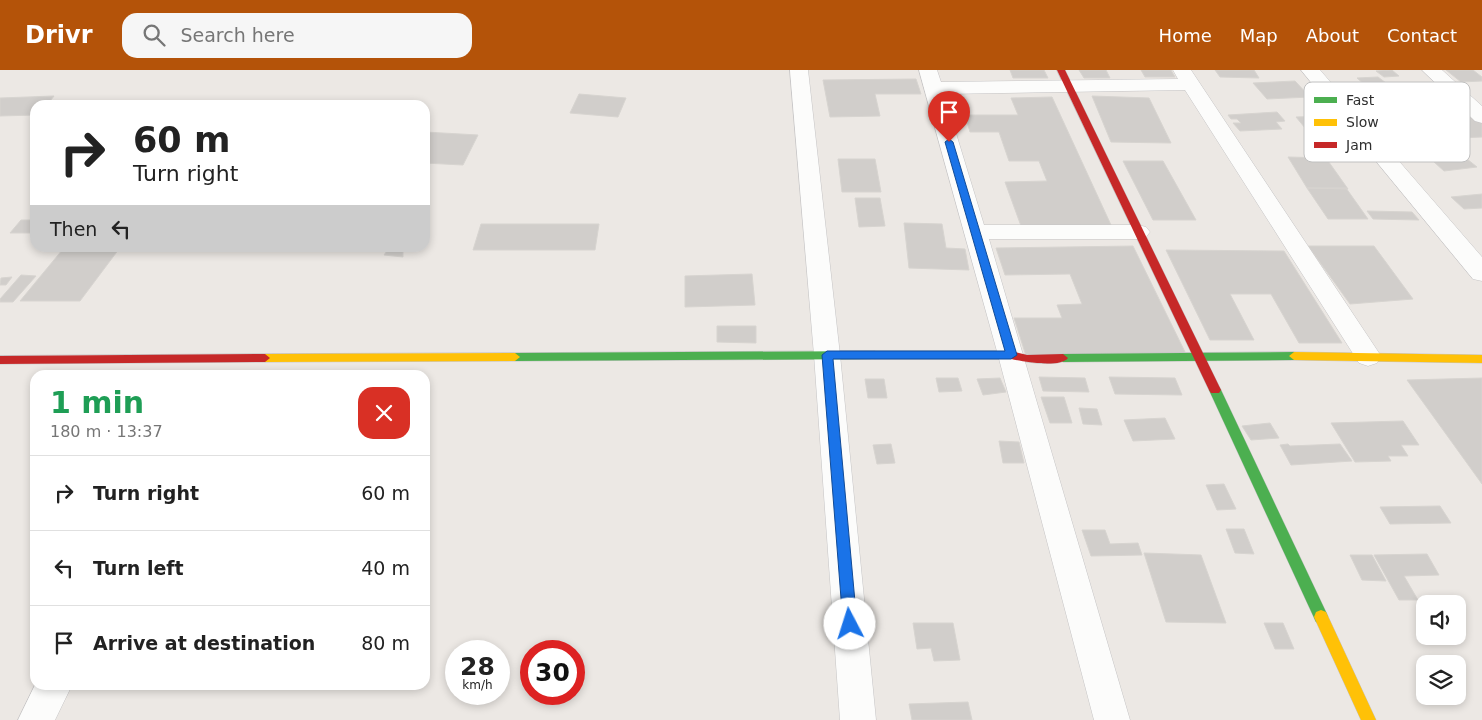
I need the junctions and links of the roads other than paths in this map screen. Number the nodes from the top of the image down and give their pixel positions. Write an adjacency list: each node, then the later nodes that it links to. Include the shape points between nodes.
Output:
1 (799, 70): 15 (street)
2 (1310, 70): 7 (street)
3 (1431, 70): 8 (street)
4 (1186, 77): 5 (street); 18 (street)
5 (1064, 78): 6 (street); 13 (street)
6 (930, 79): 12 (street)
7 (1320, 82)
8 (1444, 82)
9 (1470, 106): 10 (street)
10 (1482, 117)
11 (1388, 162): 14 (street)
12 (975, 232): 13 (street); 16 (street)
13 (1138, 232): 17 (street)
14 (1482, 273)
15 (827, 355): 16 (street); 19 (street); 23 (street)
16 (1011, 355): 17 (street, via 1027,359); 24 (street)
17 (1199, 356): 18 (street); 25 (street)
18 (1368, 356): 20 (street)
19 (0, 360)
20 (1482, 360)
21 (51, 690): 22 (street)
22 (36, 720)
23 (858, 720)
24 (1112, 720)
25 (1369, 720)

